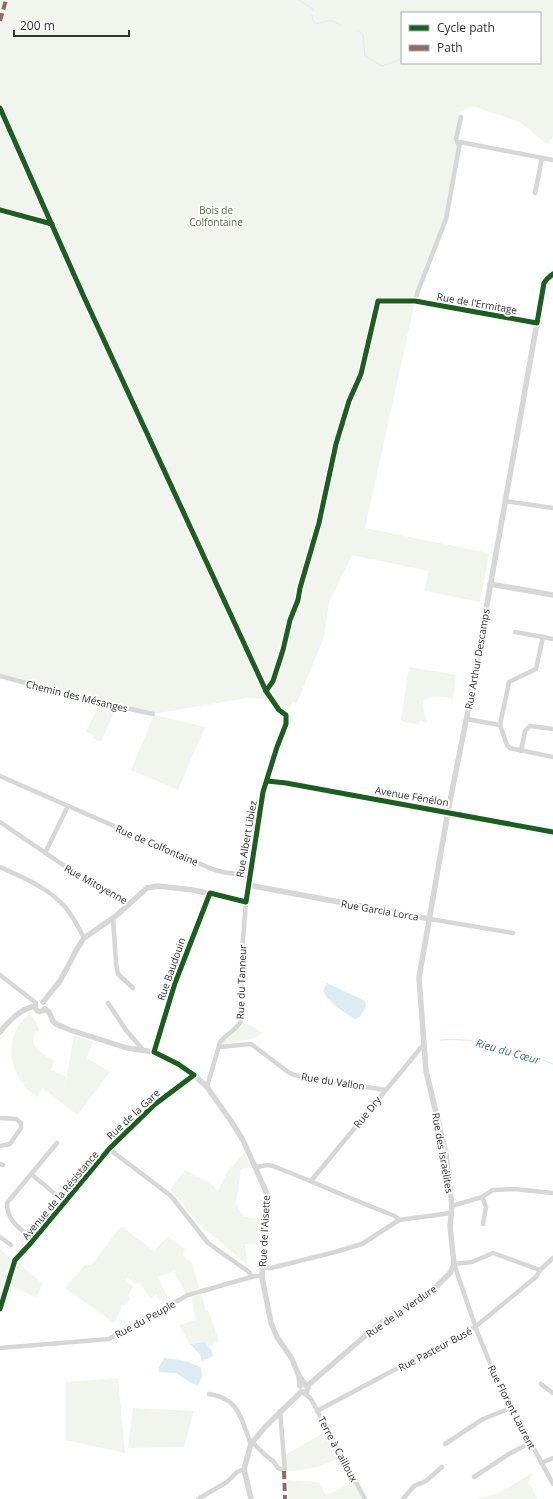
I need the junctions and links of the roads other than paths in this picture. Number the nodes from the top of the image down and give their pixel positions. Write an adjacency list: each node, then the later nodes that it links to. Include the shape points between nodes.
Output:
1 (460, 117): 2 (street, via 456,139)
2 (459, 148): 3 (street, via 460,142); 7 (street, Rue de l'Ermitage, via 446,219 415,301)
3 (542, 158): 4 (street); 5 (street)
4 (553, 160)
5 (535, 193)
6 (551, 275): 7 (street, Rue Arthur Descamps, via 544,283)
7 (537, 323): 8 (street, Rue Arthur Descamps)
8 (505, 500): 9 (street); 10 (street, Rue Arthur Descamps)
9 (553, 508)
10 (490, 584): 11 (street); 18 (street, Rue Arthur Descamps)
11 (553, 595)
12 (515, 632): 13 (street)
13 (543, 637): 14 (street); 19 (street, via 536,669 511,680 508,684)
14 (553, 639)
15 (0, 676): 17 (street, Chemin des Mésanges, via 80,698)
16 (279, 710): 24 (street, via 286,715 286,724)
17 (153, 714)
18 (467, 719): 19 (street); 26 (street, Rue Arthur Descamps)
19 (500, 725): 21 (street, via 509,747)
20 (553, 729): 21 (street, via 528,727)
21 (521, 751): 22 (street)
22 (553, 756)
23 (0, 776): 25 (street, Rue de Colfontaine)
24 (267, 781): 26 (street, Avenue Fénélon, via 286,782 329,792); 31 (street, Rue Albert Libiez)
25 (68, 806): 29 (street); 31 (street, Rue de Colfontaine, via 212,869)
26 (448, 812): 28 (street, Avenue Fénélon); 37 (street, Rue Arthur Descamps)
27 (0, 822): 29 (street, Rue Mitoyenne)
28 (553, 832)
29 (44, 853): 35 (street, Rue Mitoyenne)
30 (0, 867): 39 (street, via 55,896 75,920)
31 (249, 876): 32 (street, Rue Albert Libiez)
32 (248, 885): 34 (street, Rue Albert Libiez); 37 (street, Rue Garcia Lorca)
33 (210, 894): 34 (street, Rue Mitoyenne); 35 (street, Rue Mitoyenne, via 155,886 144,890); 50 (street, Rue Baudouin, via 175,983)
34 (246, 902): 48 (street, Rue du Tanneur, via 241,1021 222,1039)
35 (129, 904): 36 (street)
36 (113, 918): 39 (street); 41 (street, via 118,974)
37 (430, 919): 38 (street, Rue Garcia Lorca); 47 (street, Rue Arthur Descamps, via 419,978)
38 (513, 934)
39 (84, 938): 42 (street, via 60,981)
40 (0, 976): 44 (street)
41 (133, 988)
42 (43, 1002): 44 (street, via 40,1001); 45 (street)
43 (108, 1003): 49 (street)
44 (36, 1005): 45 (street, via 39,1011); 46 (street, via 11,1019)
45 (45, 1009): 49 (street, Rue de l'Aisette, via 56,1024 70,1030 127,1048)
46 (0, 1032)
47 (424, 1044): 53 (street, Rue Dry); 64 (street, Rue des Israélites, via 426,1071 446,1154)
48 (218, 1047): 52 (street, Rue du Tanneur); 53 (street, Rue du Vallon, via 251,1044 294,1075)
49 (143, 1050): 50 (street, Rue de l'Aisette)
50 (154, 1052): 51 (street, Rue de l'Aisette)
51 (194, 1075): 52 (street, Rue de l'Aisette); 57 (street, Rue de la Gare, via 154,1104)
52 (207, 1087): 58 (street, Rue de l'Aisette, via 243,1140)
53 (385, 1090): 60 (street, Rue Dry)
54 (0, 1118): 56 (street, via 16,1119 21,1123 21,1128 10,1144)
55 (57, 1143): 59 (street)
56 (0, 1146)
57 (108, 1152): 63 (street, Avenue de la Résistance); 77 (street, via 172,1197 208,1242 249,1272)
58 (256, 1167): 60 (street, via 268,1164); 74 (street, Rue de l'Aisette, via 267,1196)
59 (31, 1174): 63 (street); 69 (street, via 8,1203 7,1209 14,1223)
60 (311, 1181): 66 (street)
61 (553, 1193): 62 (street, via 514,1189 493,1190)
62 (482, 1197): 64 (street); 67 (street, via 486,1207)
63 (65, 1202): 69 (street, Avenue de la Résistance)
64 (452, 1206): 65 (street, Rue des Israélites)
65 (451, 1213): 66 (street); 73 (street, Rue des Israélites)
66 (399, 1220): 74 (street, via 362,1244)
67 (484, 1224)
68 (0, 1237): 70 (street)
69 (34, 1240): 71 (street, Avenue de la Résistance)
70 (11, 1245)
71 (27, 1247)
72 (553, 1258): 75 (street, Rue Pasteur Busé)
73 (454, 1264): 75 (street, via 472,1262 493,1253); 78 (street, Rue Florent Laurent); 81 (street, Rue de la Verdure, via 450,1273 430,1292 379,1324)
74 (263, 1268): 76 (street, Rue de l'Aisette)
75 (540, 1270): 78 (street, Rue Pasteur Busé, via 536,1277)
76 (262, 1276): 77 (street, Rue du Peuple); 81 (street, Rue de l'Aisette, via 272,1326 292,1358)
77 (252, 1277): 79 (street, Rue du Peuple, via 188,1295 109,1339)
78 (475, 1327): 84 (street, Rue Florent Laurent); 86 (street, Rue Pasteur Busé)
79 (0, 1348)
80 (541, 1384): 82 (street)
81 (304, 1389): 85 (street, Rue de la Verdure); 86 (street, Terre à Cailloux, via 311,1394)
82 (553, 1393)
83 (210, 1394): 87 (street, via 219,1395 233,1403)
84 (511, 1408): 88 (street, Rue Florent Laurent); 89 (street, via 483,1420)
85 (280, 1411): 87 (street, Rue de la Verdure); 87 (street, via 284,1471)
86 (317, 1411): 98 (street, Terre à Cailloux)
87 (251, 1443): 93 (street)
88 (530, 1443): 91 (street, Rue Florent Laurent); 94 (street)
89 (445, 1444)
90 (553, 1458): 91 (street)
91 (542, 1463): 95 (street, Rue Florent Laurent)
92 (442, 1467): 99 (street, via 426,1481 414,1486)
93 (244, 1469): 96 (street); 97 (street)
94 (474, 1477)
95 (553, 1484)
96 (198, 1499)
97 (251, 1499)
98 (365, 1499)
99 (403, 1499)

